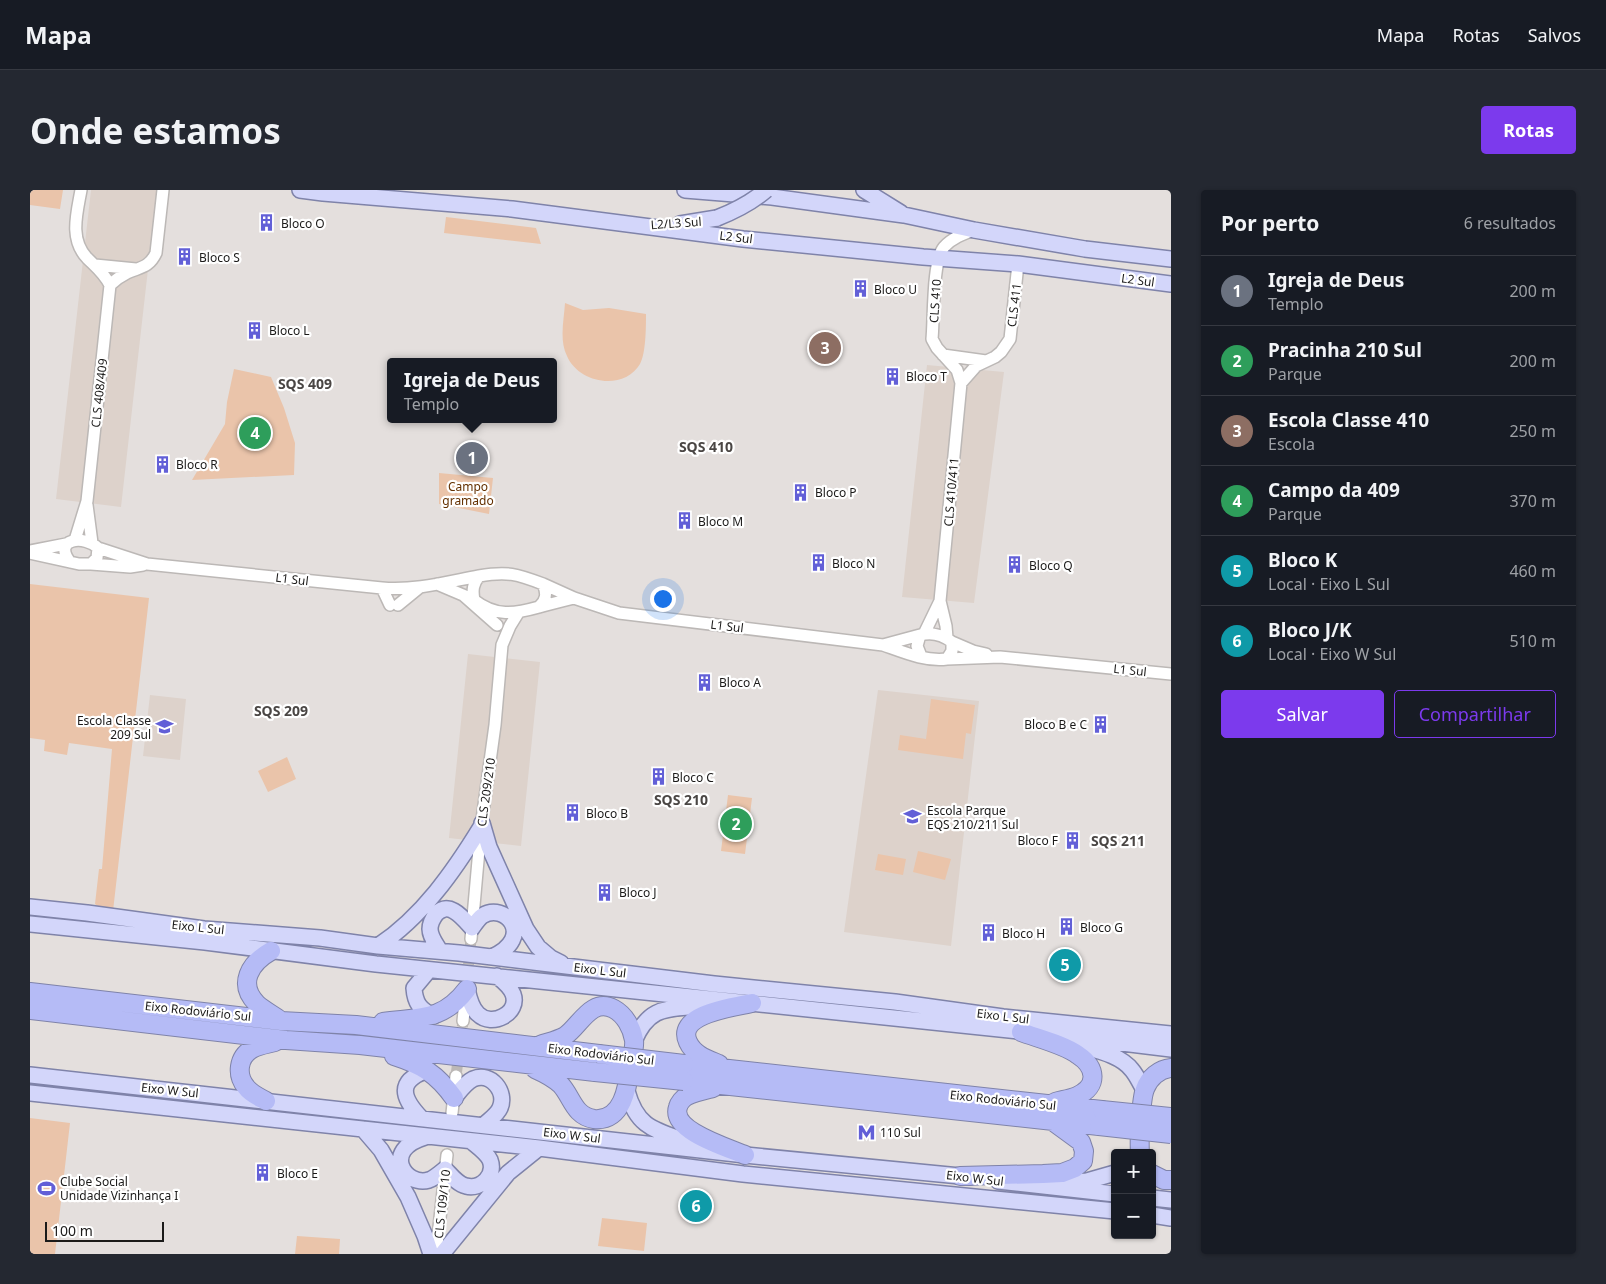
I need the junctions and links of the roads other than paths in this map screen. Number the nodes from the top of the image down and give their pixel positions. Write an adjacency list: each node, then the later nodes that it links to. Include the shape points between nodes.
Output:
1 (81, 190): 14 (street, via 76,232 78,244)
2 (163, 190): 16 (street, via 156,253 146,266)
3 (300, 190): 8 (main road, L2 Sul, via 512,209)
4 (685, 190): 7 (main road, L2 Sul, via 772,197)
5 (766, 190): 8 (main road, L2/L3 Sul, bridge, via 737,210 717,218)
6 (864, 190): 7 (main road)
7 (904, 215): 9 (main road, L2 Sul)
8 (639, 225): 12 (main road, L2 Sul, via 744,239)
9 (974, 230): 10 (main road, L2 Sul); 12 (street, via 950,242)
10 (1085, 249): 11 (main road, L2 Sul); 17 (main road, via 1091,264)
11 (1116, 253): 13 (main road, L2 Sul); 18 (main road, via 1106,262)
12 (938, 257): 15 (main road, L2 Sul); 21 (street, CLS 410, via 932,339)
13 (1171, 259)
14 (96, 264): 16 (street); 20 (street)
15 (1018, 264): 17 (main road, L2 Sul); 22 (street, CLS 411, via 1010,339 1001,352)
16 (138, 269): 20 (street)
17 (1083, 272): 18 (main road, L2 Sul)
18 (1108, 276): 19 (main road, L2 Sul)
19 (1171, 284)
20 (110, 285): 24 (street, CLS 408/409)
21 (943, 355): 22 (street); 23 (street, CLS 410, via 956,370)
22 (986, 361): 23 (street, CLS 411, via 969,372)
23 (961, 383): 38 (street, CLS 410/411)
24 (86, 501): 25 (street, CLS 408/409); 26 (street, CLS 408/409)
25 (70, 542): 26 (street, L1 Sul); 27 (street); 28 (street, via 65,553)
26 (95, 546): 29 (street, via 97,558); 30 (street, L1 Sul)
27 (30, 552): 28 (street)
28 (70, 562): 29 (street, L1 Sul)
29 (91, 564): 30 (street, L1 Sul, via 130,567)
30 (147, 564): 35 (street, L1 Sul)
31 (479, 576): 32 (street, L1 Sul); 33 (street, L1 Sul, via 521,574); 36 (street)
32 (437, 584): 34 (street, L1 Sul); 36 (street, L1 Sul)
33 (543, 584): 37 (street, L1 Sul); 39 (street, via 546,596)
34 (420, 586): 35 (street, L1 Sul); 35 (street, via 394,605)
35 (382, 588)
36 (469, 598): 40 (street); 42 (street)
37 (574, 598): 39 (street); 46 (street, L1 Sul, via 619,613)
38 (940, 601): 43 (street, CLS 410/411); 44 (street, CLS 410/411)
39 (539, 607): 41 (street)
40 (491, 610): 41 (street); 42 (street, CLS 209/210)
41 (518, 613): 45 (street, CLS 209/210)
42 (497, 625): 45 (street, CLS 209/210)
43 (922, 635): 44 (street, via 934,634); 46 (street, L1 Sul); 48 (street, via 917,646)
44 (950, 640): 49 (street, L1 Sul, via 974,651); 51 (street, via 952,651)
45 (502, 645): 53 (street, CLS 209/210)
46 (883, 645): 47 (street, L1 Sul)
47 (908, 654): 48 (street, L1 Sul); 50 (street, via 915,660 934,664)
48 (921, 656): 51 (street)
49 (1000, 657): 50 (street, L1 Sul); 52 (street, L1 Sul)
50 (979, 658): 51 (street, L1 Sul)
51 (947, 659)
52 (1171, 674)
53 (482, 825): 56 (street, CLS 209/210); 57 (main road, via 439,887 394,935); 61 (main road, via 526,929 538,947 551,958)
54 (30, 907): 57 (main road, Eixo L Sul)
55 (30, 924): 58 (main road, Eixo L Sul)
56 (471, 934): 59 (main road, via 456,912 447,908 438,912 430,928); 60 (main road, via 482,916 490,912 506,916 513,922 515,930 510,946)
57 (378, 946): 59 (main road, Eixo L Sul)
58 (271, 951): 62 (main road, Eixo L Sul); 70 (highway, via 254,964 247,984 257,1003)
59 (440, 951): 60 (main road, Eixo L Sul)
60 (492, 958): 61 (main road, Eixo L Sul)
61 (572, 967): 75 (main road, Eixo L Sul)
62 (428, 970): 63 (main road, Eixo L Sul); 69 (main road, via 414,988 414,996 424,1012)
63 (498, 976): 64 (main road, via 513,994 514,1002 504,1017 495,1020 486,1020 478,1014 471,1004); 66 (main road, Eixo L Sul)
64 (467, 986): 69 (highway, via 458,1002); 71 (street)
65 (30, 992): 70 (highway, Eixo Rodoviário Sul)
66 (727, 1001): 67 (main road, Eixo L Sul); 77 (main road, via 662,1010 645,1021)
67 (752, 1003): 73 (main road, Eixo L Sul); 84 (highway, via 703,1015 687,1028 686,1037 691,1047 702,1057)
68 (30, 1010): 76 (highway, Eixo Rodoviário Sul)
69 (434, 1016): 72 (highway)
70 (281, 1020): 72 (highway, Eixo Rodoviário Sul)
71 (463, 1021)
72 (356, 1025): 79 (highway, Eixo Rodoviário Sul)
73 (1021, 1032): 74 (main road, Eixo L Sul); 94 (highway, via 1078,1054 1090,1066 1094,1076 1086,1091)
74 (1048, 1034): 80 (main road, Eixo L Sul); 89 (main road, via 1125,1063)
75 (1171, 1034)
76 (286, 1040): 78 (highway, Eixo Rodoviário Sul); 92 (highway, via 251,1050 240,1066 240,1077 245,1086)
77 (634, 1041): 79 (highway, via 622,1014 601,1006 590,1010 565,1036); 90 (highway)
78 (360, 1045): 81 (highway, Eixo Rodoviário Sul); 83 (highway)
79 (534, 1047): 85 (highway, Eixo Rodoviário Sul, bridge, via 599,1054)
80 (1171, 1049)
81 (523, 1064): 85 (highway, Eixo Rodoviário Sul, bridge, via 595,1072); 90 (highway, via 552,1078 583,1116 600,1119 609,1116)
82 (1171, 1068): 89 (highway, via 1156,1073)
83 (428, 1070): 93 (highway, via 444,1083); 95 (main road, via 411,1078 406,1086 408,1102)
84 (731, 1070): 85 (highway, Eixo Rodoviário Sul); 94 (highway, Eixo Rodoviário Sul)
85 (684, 1073): 88 (highway, Eixo Rodoviário Sul)
86 (30, 1075): 92 (main road, Eixo W Sul)
87 (456, 1076): 93 (street)
88 (722, 1086): 98 (highway, Eixo Rodoviário Sul); 107 (highway, via 687,1096 680,1102 677,1117 686,1129)
89 (1144, 1090): 105 (highway)
90 (627, 1091): 106 (main road, via 642,1122)
91 (30, 1093): 100 (main road, Eixo W Sul)
92 (266, 1101): 95 (main road, Eixo W Sul)
93 (453, 1105): 99 (main road, via 466,1084 482,1077 490,1080 502,1095 501,1103 499,1110)
94 (1046, 1105): 96 (highway, Eixo Rodoviário Sul)
95 (421, 1118): 99 (main road, Eixo W Sul)
96 (1101, 1118): 97 (highway, Eixo Rodoviário Sul, bridge); 98 (highway, Eixo Rodoviário Sul); 101 (highway, Eixo Rodoviário Sul, bridge)
97 (1171, 1118)
98 (1054, 1122): 110 (highway, via 1081,1142 1083,1161 1075,1168 1043,1174)
99 (484, 1125): 106 (main road, Eixo W Sul)
100 (363, 1129): 102 (main road, Eixo W Sul); 120 (main road, via 381,1150 408,1196)
101 (1171, 1134)
102 (428, 1136): 103 (main road, Eixo W Sul); 108 (main road, via 404,1148 400,1163 404,1171 411,1177 428,1180)
103 (471, 1141): 104 (main road, Eixo W Sul); 108 (main road, via 486,1153 491,1162 488,1178 481,1184 465,1186 457,1182)
104 (539, 1148): 117 (main road, Eixo W Sul, via 752,1175); 122 (main road, via 508,1173)
105 (1137, 1149)
106 (711, 1151): 107 (main road, Eixo W Sul)
107 (745, 1155): 110 (main road, Eixo W Sul)
108 (446, 1162): 121 (street, CLS 109/110)
109 (1111, 1174): 113 (main road, via 1087,1181)
110 (960, 1176): 113 (main road, Eixo W Sul)
111 (1156, 1176): 112 (highway)
112 (1171, 1180)
113 (1037, 1186): 114 (main road, Eixo W Sul)
114 (1111, 1194)
115 (1156, 1198): 116 (main road)
116 (1171, 1200)
117 (1111, 1211)
118 (1156, 1216): 119 (main road)
119 (1171, 1218)
120 (431, 1254)
121 (436, 1254)
122 (442, 1254)

